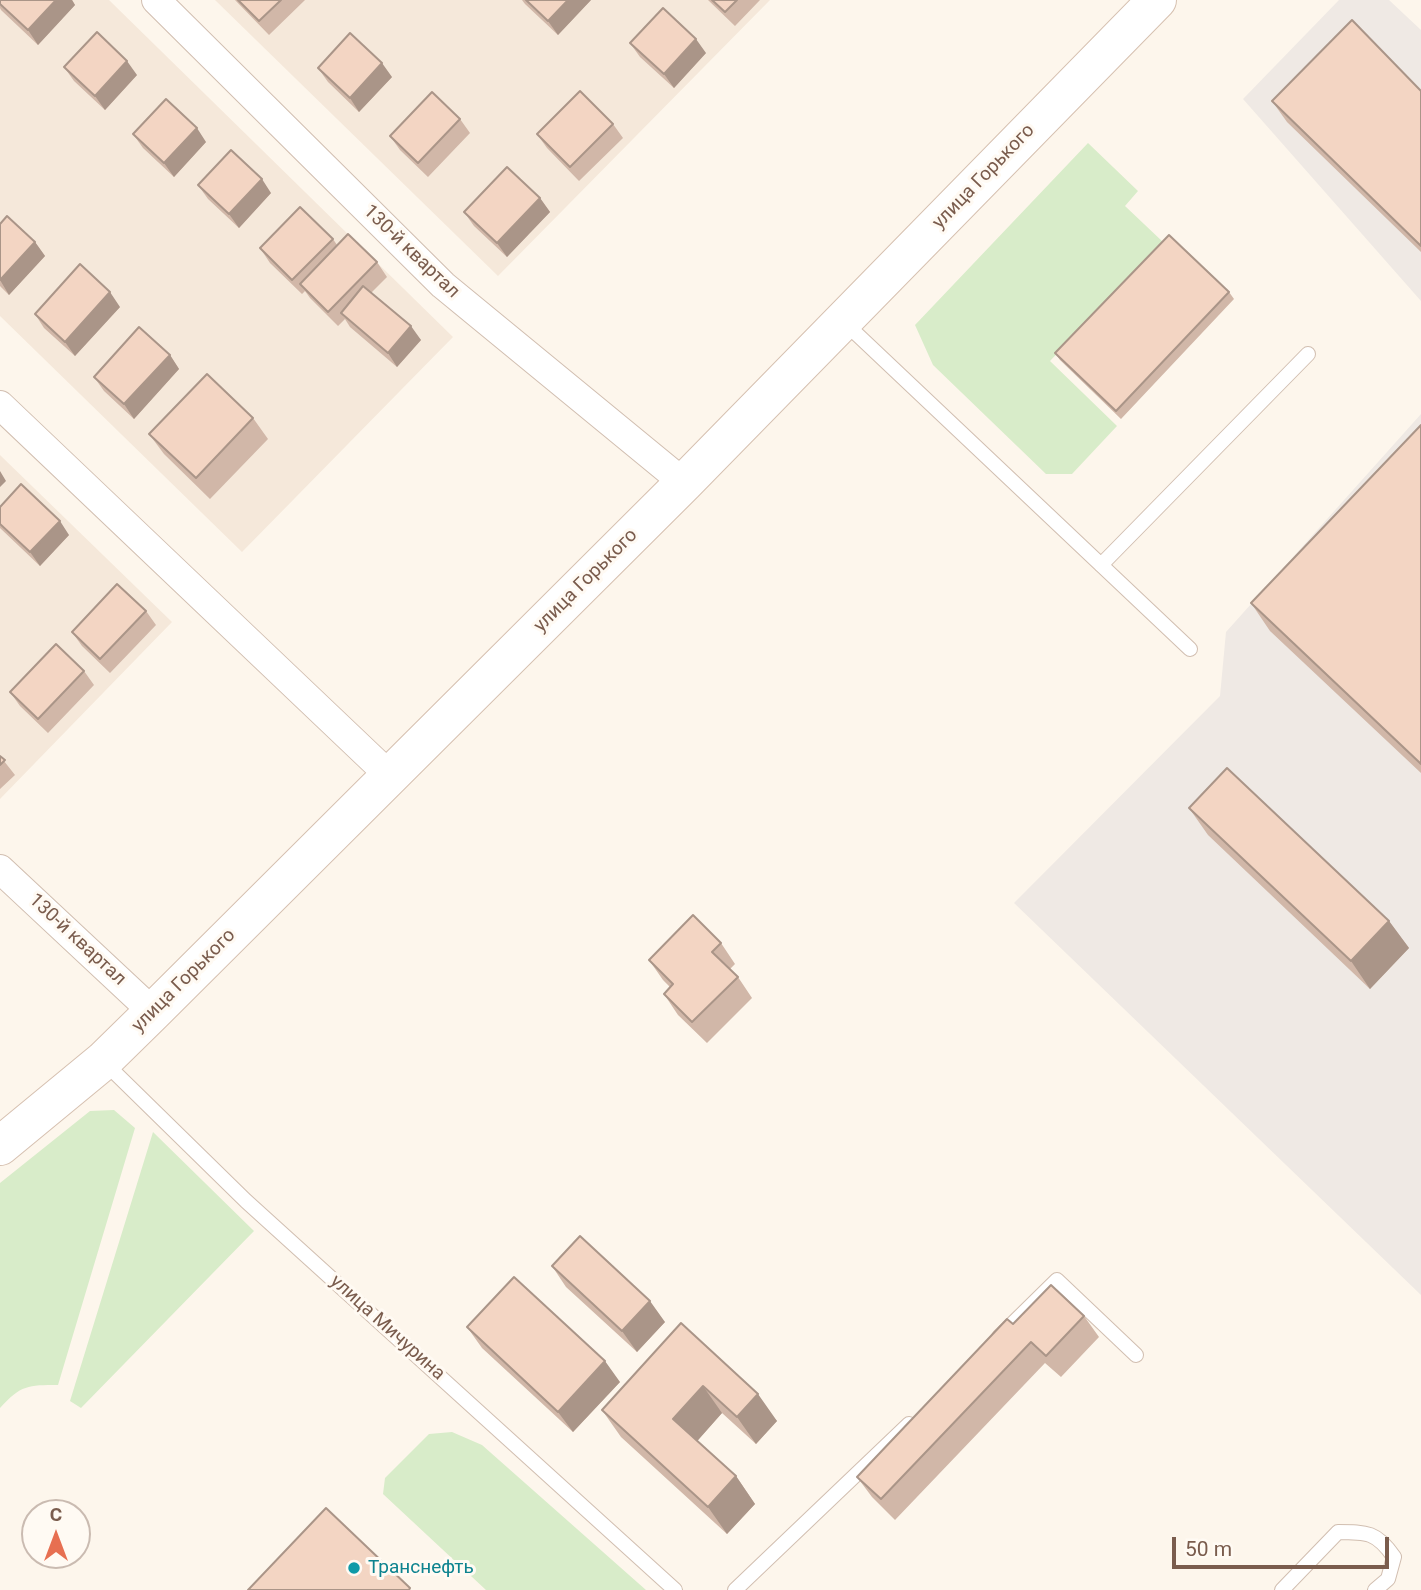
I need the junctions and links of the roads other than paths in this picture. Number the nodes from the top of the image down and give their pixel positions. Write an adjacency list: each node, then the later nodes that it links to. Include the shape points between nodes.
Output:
1 (156, 0): 6 (street, 130-й квартал, via 443,285)
2 (1157, 0): 3 (main road, улица Горького)
3 (843, 321): 6 (main road, улица Горького); 7 (lane)
4 (1308, 354): 7 (lane)
5 (0, 405): 9 (street)
6 (684, 483): 9 (main road, улица Горького)
7 (1101, 565): 8 (lane)
8 (1190, 649)
9 (390, 776): 11 (main road, улица Горького)
10 (0, 869): 11 (street, 130-й квартал)
11 (153, 1012): 12 (main road, улица Горького)
12 (103, 1061): 13 (main road, улица Горького); 17 (lane, улица Мичурина, via 246,1201)
13 (0, 1146)
14 (987, 1348): 15 (lane, via 1058,1280)
15 (1136, 1355)
16 (917, 1416): 18 (lane)
17 (676, 1590)
18 (736, 1590)
19 (1282, 1590): 20 (lane, via 1338,1532 1365,1532 1383,1541 1394,1558 1388,1579)
20 (1375, 1590)

